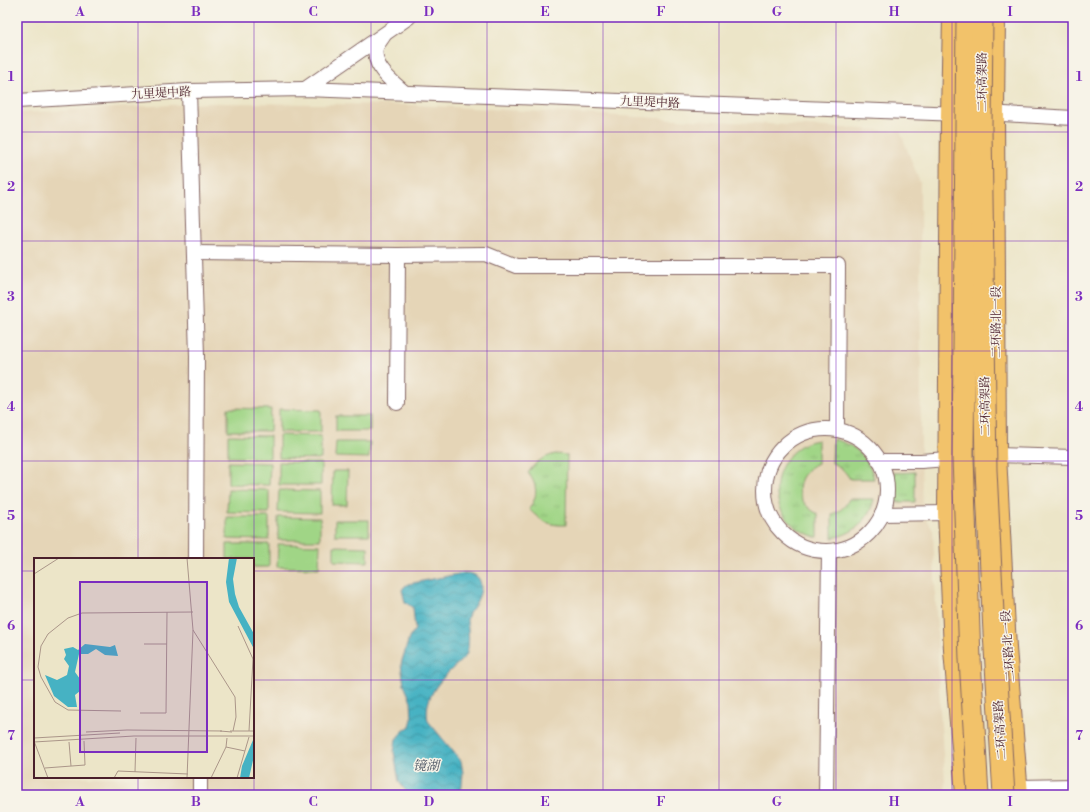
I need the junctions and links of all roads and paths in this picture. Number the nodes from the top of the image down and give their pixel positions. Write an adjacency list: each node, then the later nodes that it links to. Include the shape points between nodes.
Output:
1 (409, 17): 6 (street)
2 (952, 17): 12 (main road)
3 (967, 17): 32 (highway, 二环高架路, bridge, via 963,457)
4 (982, 17): 28 (highway, 二环高架路, bridge, via 986,470 994,633)
5 (996, 17): 11 (main road, 二环路北一段)
6 (387, 31): 7 (street); 9 (street, via 376,47 376,58 384,74)
7 (305, 90): 8 (street, 九里堤中路); 9 (street, 九里堤中路)
8 (189, 91): 10 (street, 九里堤中路); 14 (street)
9 (404, 92): 12 (street, 九里堤中路)
10 (17, 101)
11 (995, 113): 12 (street, 九里堤中路); 13 (street, 九里堤中路); 18 (main road, 二环路北一段)
12 (950, 115): 20 (main road)
13 (1073, 118)
14 (194, 253): 15 (street); 25 (street, via 197,356)
15 (398, 255): 16 (street); 17 (street, via 486,254 516,266 838,266)
16 (397, 403)
17 (837, 430): 21 (street, via 858,437 873,450); 24 (street, via 821,428 802,433 786,442 773,457 766,475 764,494 769,515 781,533 798,545)
18 (997, 455): 19 (street); 28 (main road, 二环路北一段)
19 (1073, 457)
20 (947, 460): 21 (street); 22 (main road)
21 (879, 461): 23 (street, via 883,466 887,487)
22 (947, 513): 23 (street); 31 (main road, via 953,650)
23 (882, 514): 24 (street, via 875,527 859,542 840,550)
24 (828, 551): 30 (street)
25 (196, 558)
26 (200, 778): 29 (street)
27 (1073, 786): 28 (street)
28 (1014, 792)
29 (200, 795)
30 (826, 795)
31 (965, 795)
32 (978, 795)

